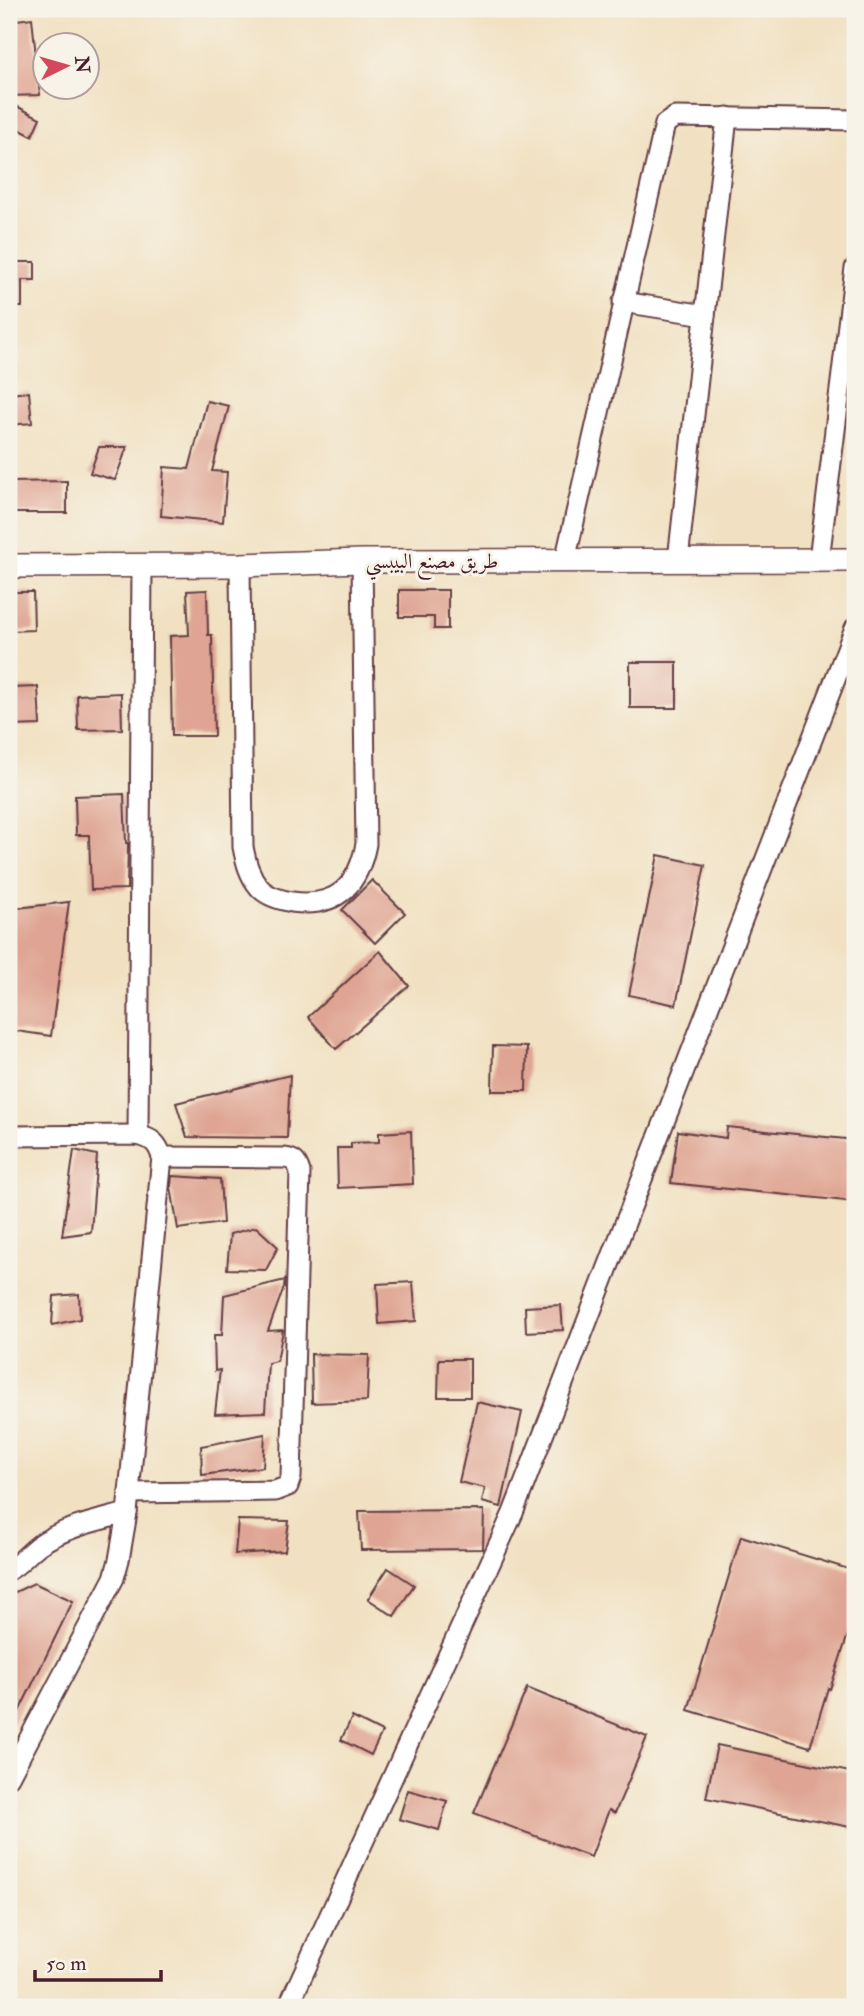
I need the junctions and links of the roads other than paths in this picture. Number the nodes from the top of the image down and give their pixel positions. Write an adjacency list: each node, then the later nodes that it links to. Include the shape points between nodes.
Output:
1 (727, 117): 2 (street); 4 (street, via 675,117 665,124); 5 (street)
2 (855, 120)
3 (855, 268): 7 (street)
4 (623, 302): 5 (street); 10 (street)
5 (705, 315): 6 (street)
6 (678, 560): 7 (main road, طريق مصنع البيبسي); 10 (main road, طريق مصنع البيبسي)
7 (819, 560): 8 (main road, طريق مصنع البيبسي)
8 (855, 560)
9 (362, 561): 10 (main road, طريق مصنع البيبسي); 11 (main road, طريق مصنع البيبسي); 11 (street, via 366,844 362,866 348,887 327,901 304,904 279,900 260,888 248,869 243,847)
10 (565, 561)
11 (240, 565): 13 (main road, طريق مصنع البيبسي)
12 (9, 566): 13 (main road, طريق مصنع البيبسي)
13 (142, 566): 15 (street)
14 (855, 628): 22 (street, via 513,1513)
15 (138, 1135): 16 (street); 17 (street, via 158,1145)
16 (9, 1136)
17 (162, 1157): 18 (street); 18 (street, via 284,1158 298,1163 291,1477 288,1486 275,1491)
18 (129, 1493): 19 (street)
19 (127, 1513): 20 (street, via 55,1535); 21 (street, via 114,1577)
20 (9, 1570)
21 (9, 1777)
22 (288, 2007)

